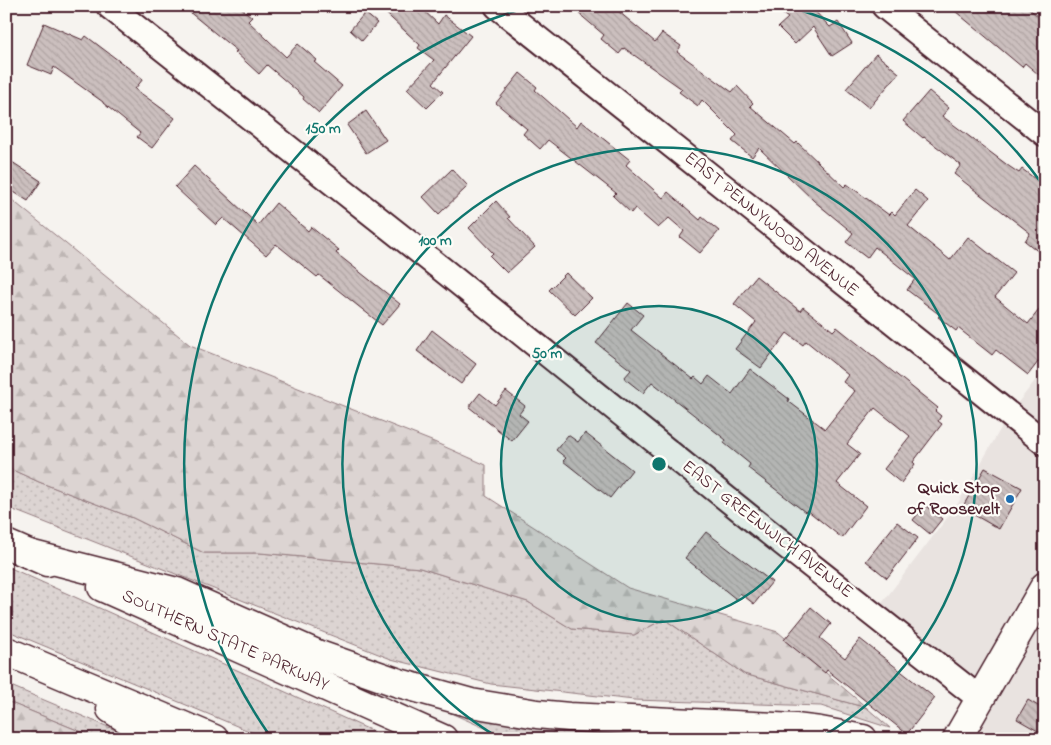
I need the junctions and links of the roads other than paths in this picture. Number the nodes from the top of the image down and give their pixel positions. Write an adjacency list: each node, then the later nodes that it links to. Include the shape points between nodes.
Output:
1 (109, 6): 10 (street, EAST GREENWICH AVENUE)
2 (497, 6): 5 (street, EAST PENNYWOOD AVENUE)
3 (884, 6): 4 (street)
4 (1045, 134)
5 (1045, 443)
6 (18, 549): 13 (main road, SOUTHERN STATE PARKWAY); 14 (main road, via 177,592 319,655 399,683 471,703 569,717 795,728)
7 (1045, 586): 10 (main road)
8 (6, 651): 9 (main road)
9 (58, 673): 11 (main road); 12 (main road)
10 (979, 698): 15 (main road)
11 (158, 739)
12 (214, 739)
13 (443, 739)
14 (863, 739)
15 (957, 739)

